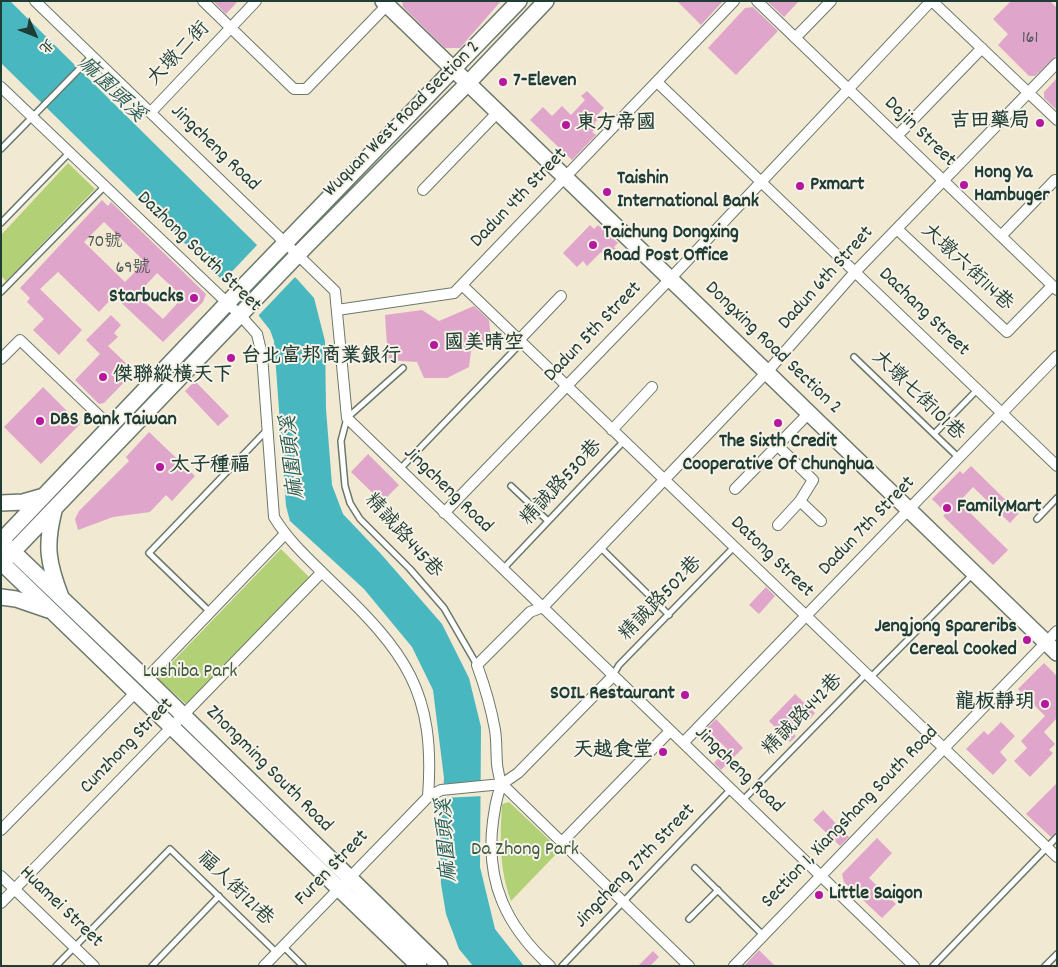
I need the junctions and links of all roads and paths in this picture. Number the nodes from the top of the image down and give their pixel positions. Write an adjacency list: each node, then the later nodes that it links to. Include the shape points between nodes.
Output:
1 (35, 1): 14 (street, Jingcheng Road)
2 (203, 1): 11 (street)
3 (256, 1): 11 (street, 大墩二街)
4 (519, 1): 16 (main road, Wuquan West Road Section 2)
5 (546, 1): 18 (main road, Wuquan West Road Section 2)
6 (734, 1): 17 (street, Dadun 4th Street)
7 (757, 1): 12 (street, Dajin Street)
8 (831, 1): 12 (street)
9 (932, 1): 13 (street); 20 (street, Dadun 5th Street)
10 (386, 2): 11 (street, via 306,89 294,89); 16 (main road, Dongxing Road Section 2)
11 (230, 28): 22 (street, 大墩二街)
12 (795, 38): 20 (street, Dajin Street)
13 (982, 48): 21 (street); 26 (street)
14 (92, 56): 22 (street, Jingcheng Road); 24 (lane)
15 (1057, 63): 21 (street, Dadun 6th Street)
16 (454, 69): 18 (main road, Dongxing Road Section 2); 38 (main road, Wuquan West Road Section 2)
17 (657, 82): 29 (street, Dadun 4th Street); 32 (street, Dachang Street)
18 (468, 83): 23 (main road, Dongxing Road Section 2); 39 (main road, Wuquan West Road Section 2)
19 (1, 88): 24 (street, Dazhong South Street)
20 (848, 90): 26 (street, Dajin Street); 32 (street, Dadun 5th Street)
21 (1028, 93): 25 (street); 31 (street, Dadun 6th Street)
22 (151, 112): 38 (street, Jingcheng Road)
23 (498, 112): 29 (main road, Dongxing Road Section 2); 34 (street)
24 (32, 118): 27 (lane); 28 (street, Dazhong South Street)
25 (1057, 120)
26 (896, 136): 31 (street, Dajin Street)
27 (1, 149)
28 (69, 153): 33 (street, Dazhong South Street); 35 (lane)
29 (565, 177): 41 (main road, Dongxing Road Section 2); 42 (street, Dadun 4th Street)
30 (1055, 180): 37 (street)
31 (943, 181): 36 (street, Dadun 6th Street); 37 (street, Dajin Street)
32 (761, 182): 40 (street, Dachang Street); 41 (street, Dadun 5th Street)
33 (104, 187): 43 (lane); 46 (street, Dazhong South Street)
34 (423, 190)
35 (1, 223)
36 (897, 229): 40 (street, Dadun 6th Street); 44 (street, 大墩六街114巷, via 1007,332)
37 (1001, 236): 44 (street, Dajin Street)
38 (280, 248): 39 (street, Jingcheng Road); 46 (main road, Wuquan West Road Section 2)
39 (293, 260): 47 (street, Jingcheng Road, via 335,291); 48 (main road, Wuquan West Road Section 2)
40 (855, 272): 54 (street, Dadun 6th Street); 57 (street, Dachang Street)
41 (670, 279): 54 (main road, Dongxing Road Section 2); 55 (street, Dadun 5th Street)
42 (462, 285): 47 (street, Dadun 4th Street, via 454,293); 49 (street, Datong Street)
43 (3, 288)
44 (1055, 288)
45 (562, 296): 49 (street)
46 (230, 300): 48 (street, Dazhong South Street); 61 (main road, Wuquan West Road Section 2)
47 (337, 310): 60 (street, Jingcheng Road)
48 (243, 312): 62 (street, Dazhong South Street, via 256,334 262,355); 77 (main road, Wuquan West Road Section 2)
49 (520, 341): 55 (street, Datong Street); 69 (lane)
50 (1057, 356): 59 (street, Dadun 7th Street)
51 (854, 357): 64 (lane, 大墩七街101巷)
52 (1, 359): 61 (street, via 20,340)
53 (403, 368): 60 (lane)
54 (767, 372): 58 (main road, Dongxing Road Section 2); 70 (street, Dadun 6th Street)
55 (567, 386): 63 (street, Datong Street); 79 (street, Dadun 5th Street)
56 (652, 387): 63 (street)
57 (977, 390): 59 (street, Dachang Street); 64 (lane)
58 (809, 413): 66 (street); 78 (main road, Dongxing Road Section 2)
59 (1003, 413): 67 (street, Dadun 7th Street); 68 (street, Dachang Street)
60 (347, 418): 69 (street, Jingcheng Road); 101 (lane, 精誠路445巷, via 341,441 344,486 350,503 360,519 444,608)
61 (111, 427): 73 (main road, Wuquan West Road Section 2)
62 (267, 430): 84 (street, Dazhong South Street, via 274,517); 96 (lane, via 150,553)
63 (612, 430): 65 (street, Datong Street)
64 (934, 434): 67 (lane, 大墩七街101巷)
65 (624, 440): 70 (street, Datong Street); 81 (lane, 精誠路530巷)
66 (778, 446): 72 (street); 75 (street, via 814,480)
67 (960, 458): 78 (street, Dadun 7th Street)
68 (1057, 466)
69 (400, 469): 79 (street, Jingcheng Road)
70 (664, 479): 86 (street, Dadun 6th Street); 87 (street, Datong Street)
71 (511, 486): 81 (lane)
72 (735, 489)
73 (46, 496): 76 (main road); 85 (main road, Wuquan West Road Section 2)
74 (1057, 498): 80 (lane)
75 (800, 501): 82 (street); 83 (street)
76 (1, 503)
77 (55, 509): 88 (main road, Wuquan West Road Section 2); 94 (main road, via 48,536 48,554)
78 (909, 510): 92 (main road, Dongxing Road Section 2); 98 (street, Dadun 7th Street)
79 (444, 513): 90 (street, Jingcheng Road)
80 (1036, 518)
81 (548, 521): 90 (lane, 精誠路530巷)
82 (821, 521)
83 (778, 525)
84 (285, 534): 91 (street, Dazhong South Street); 96 (street, Cunzhong Street)
85 (1, 541): 88 (main road, Zhongming South Road)
86 (600, 547): 95 (street, Dadun 6th Street); 97 (lane)
87 (734, 547): 97 (lane, 精誠路502巷); 98 (street, Datong Street)
88 (13, 552): 89 (main road, Wuquan West Road Section 2); 94 (main road, Zhongming South Road)
89 (2, 563): 94 (main road, Zhongming South Road)
90 (502, 569): 95 (street, Jingcheng Road)
91 (322, 572): 106 (street, Cunzhong Street); 113 (street, Dazhong South Street, via 364,612 395,649 420,696 428,730)
92 (974, 572): 100 (main road, Dongxing Road Section 2); 103 (lane, 精誠路442巷)
93 (1, 596): 94 (main road)
94 (59, 607): 104 (main road, Zhongming South Road); 105 (main road, Zhongming South Road)
95 (543, 607): 101 (street, Dadun 6th Street, via 530,612); 102 (street, Jingcheng Road)
96 (210, 612): 104 (street, Cunzhong Street)
97 (669, 615): 102 (lane, 精誠路502巷, via 619,665)
98 (807, 616): 103 (street, Datong Street); 109 (street, Dadun 7th Street)
99 (1057, 631): 100 (street, Section 1, Xiangshang South Road)
100 (1051, 648): 110 (street, Section 1, Xiangshang South Road)
101 (477, 665): 111 (street, via 488,692 498,775)
102 (613, 676): 108 (street, Jingcheng Road); 111 (street, via 518,773)
103 (868, 676): 110 (street, Datong Street); 114 (lane, 精誠路442巷)
104 (146, 679): 106 (main road, Zhongming South Road)
105 (136, 692): 107 (main road, Zhongming South Road); 115 (street, Cunzhong Street)
106 (183, 715): 107 (street, Cunzhong Street); 123 (main road, Zhongming South Road)
107 (172, 726): 123 (main road, Zhongming South Road); 124 (street, Cunzhong Street)
108 (670, 730): 109 (street, Jingcheng Road); 117 (street)
109 (683, 743): 112 (street, Jingcheng Road)
110 (942, 747): 118 (street, Datong Street); 121 (street, Section 1, Xiangshang South Road)
111 (502, 784): 113 (street, Furen Street, via 441,790); 117 (street); 141 (street, via 496,795 490,838 494,882 511,920 531,948)
112 (731, 789): 114 (street, Jingcheng Road); 127 (lane, Jingcheng 27th Street)
113 (428, 797): 123 (street, Furen Street)
114 (743, 800): 121 (street, Jingcheng Road)
115 (1, 830)
116 (1057, 838): 118 (lane)
117 (562, 842): 127 (street)
118 (1047, 848): 119 (street, Datong Street); 146 (lane)
119 (1057, 857)
120 (695, 868): 125 (lane)
121 (821, 874): 130 (street, Section 1, Xiangshang South Road); 145 (street, Jingcheng Road)
122 (1, 876): 124 (street, Huamei Street)
123 (345, 882): 132 (street, Furen Street); 139 (main road, Zhongming South Road); 140 (main road, Zhongming South Road)
124 (15, 889): 128 (street, Cunzhong Street); 131 (street, Huamei Street)
125 (718, 890): 129 (lane); 130 (lane)
126 (219, 896): 131 (lane, 福人街121巷, via 170,849); 132 (lane, 福人街121巷); 136 (lane)
127 (623, 902): 142 (lane, Jingcheng 27th Street); 143 (street)
128 (1, 904)
129 (689, 920)
130 (764, 935): 144 (street, Section 1, Xiangshang South Road)
131 (74, 947): 134 (lane); 135 (street, Huamei Street)
132 (280, 949): 137 (street, Furen Street); 138 (lane, 福人街121巷)
133 (1057, 954): 147 (lane)
134 (56, 966)
135 (94, 966)
136 (152, 966)
137 (264, 966)
138 (303, 966)
139 (419, 966)
140 (440, 966)
141 (550, 966)
142 (562, 966)
143 (689, 966)
144 (734, 966)
145 (914, 966)
146 (933, 966)
147 (1045, 966)

